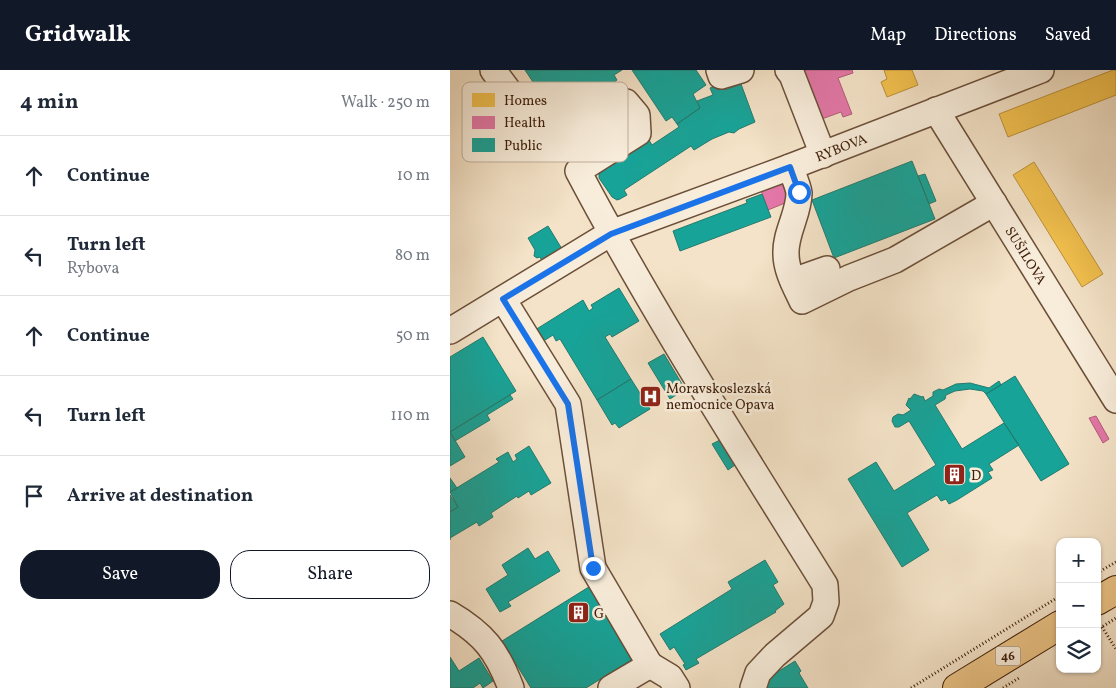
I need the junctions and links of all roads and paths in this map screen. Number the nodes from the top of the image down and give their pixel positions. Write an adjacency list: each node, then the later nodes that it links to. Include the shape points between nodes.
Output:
1 (493, 70): 7 (street)
2 (719, 70): 3 (street, via 721,76)
3 (741, 70)
4 (788, 70): 11 (street)
5 (1041, 70): 6 (street, RYBOVA)
6 (1008, 76): 9 (street, RYBOVA)
7 (502, 82)
8 (628, 104): 10 (street, via 637,115 638,133)
9 (936, 110): 11 (street, RYBOVA); 16 (street, SUŠILOVA)
10 (628, 139)
11 (823, 155): 14 (street, RYBOVA)
12 (572, 162): 15 (street)
13 (592, 162): 15 (street)
14 (790, 167): 16 (street, via 799,192 786,253 798,291 831,277 895,260); 17 (street, RYBOVA)
15 (578, 171): 17 (street)
16 (994, 203): 20 (street, SUŠILOVA)
17 (611, 234): 18 (street, RYBOVA); 36 (street, via 824,584 826,602 821,616 758,673)
18 (503, 299): 19 (street, RYBOVA); 32 (street, via 568,404 593,568)
19 (450, 331)
20 (1116, 400)
21 (1116, 562): 22 (path)
22 (1101, 571)
23 (1116, 590): 25 (main road)
24 (1056, 598): 37 (path)
25 (1101, 612)
26 (450, 614): 33 (street, via 471,627 490,645)
27 (1101, 614): 29 (path)
28 (1101, 616): 31 (path)
29 (1116, 618)
30 (1056, 626): 38 (main road, 46)
31 (1116, 649)
32 (650, 665): 34 (street); 35 (street, via 670,677)
33 (511, 688)
34 (611, 688)
35 (677, 688)
36 (753, 688)
37 (911, 688)
38 (957, 688)

